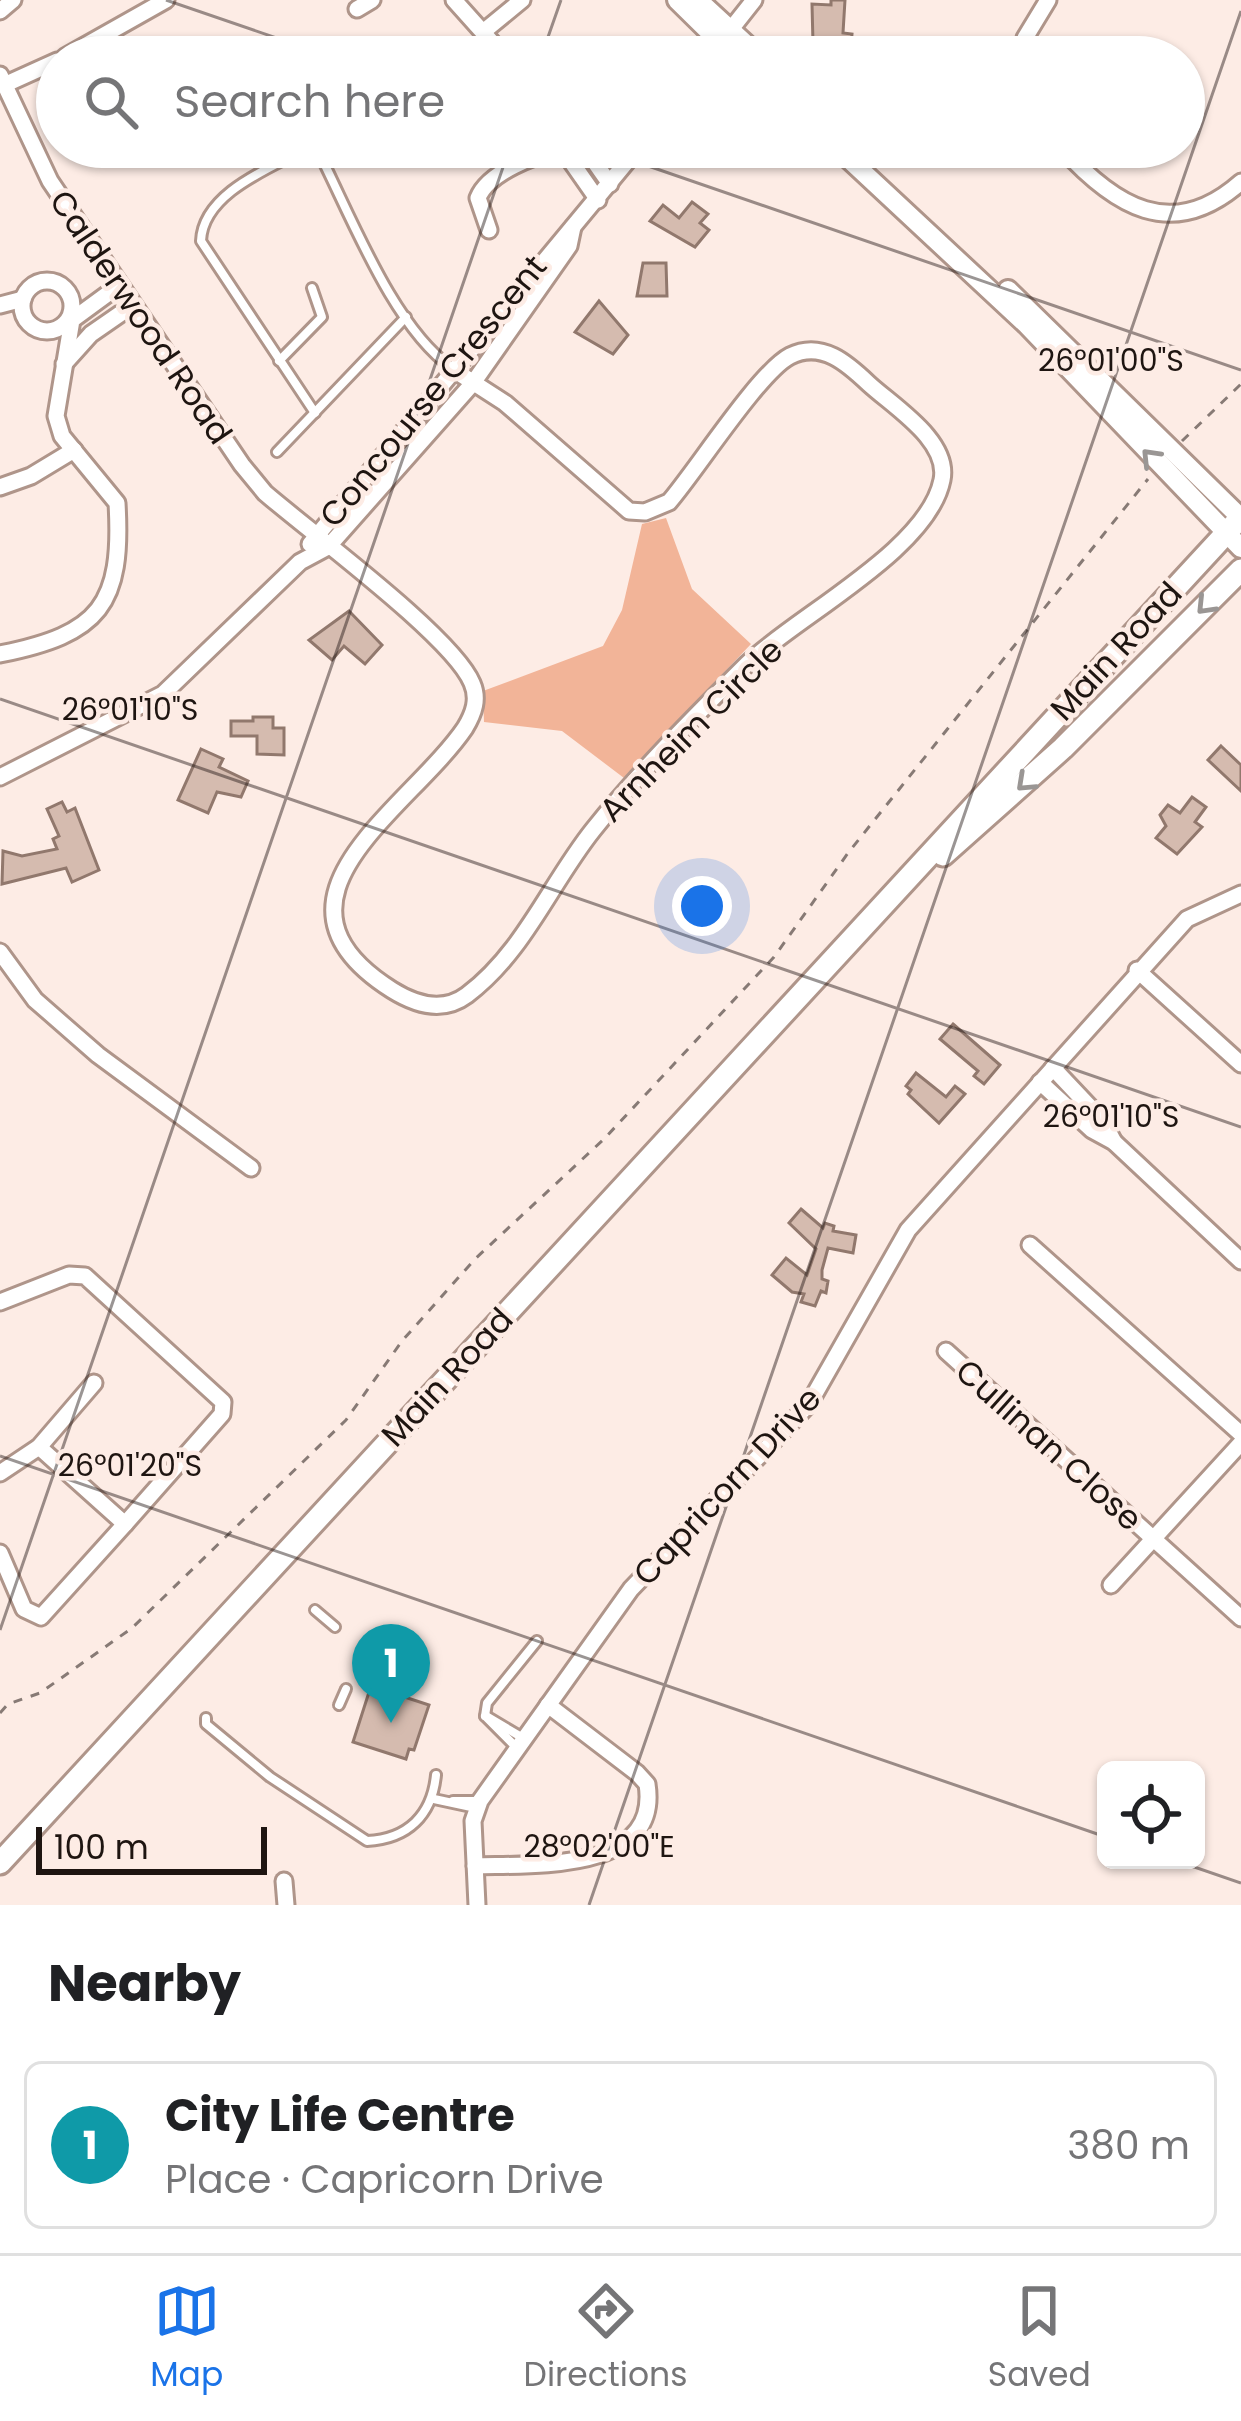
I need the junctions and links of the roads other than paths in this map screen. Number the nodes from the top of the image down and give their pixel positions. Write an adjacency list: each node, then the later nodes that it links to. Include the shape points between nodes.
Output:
1 (13, 0): 11 (street)
2 (166, 0): 13 (street)
3 (372, 0): 10 (street)
4 (454, 0): 12 (street)
5 (521, 0): 12 (street)
6 (676, 0): 15 (street)
7 (698, 0): 16 (street)
8 (754, 0): 17 (street)
9 (1048, 0): 18 (street)
10 (357, 9)
11 (0, 11)
12 (483, 32): 14 (street)
13 (111, 36)
14 (487, 36)
15 (712, 36)
16 (717, 36)
17 (730, 36)
18 (1026, 36)
19 (36, 68): 20 (street)
20 (2, 80): 21 (street, Calderwood Road)
21 (36, 157)
22 (43, 168): 37 (street, Calderwood Road)
23 (275, 168): 44 (lane, via 226,196 201,241)
24 (324, 168): 42 (lane)
25 (514, 168): 36 (street, via 478,198)
26 (576, 168): 34 (street)
27 (599, 168): 33 (street)
28 (623, 168): 33 (street, Concourse Crescent)
29 (859, 168): 52 (street, one-way to 29, via 1158,466 1027,325)
30 (876, 168): 52 (street, via 1173,451)
31 (1084, 168): 32 (street, via 1116,198 1162,214 1209,206)
32 (1241, 182)
33 (610, 184): 34 (street, Concourse Crescent)
34 (598, 200): 35 (street, Concourse Crescent)
35 (573, 227): 46 (street, Concourse Crescent); 47 (street, Concourse Crescent, via 568,246)
36 (489, 230)
37 (116, 286): 41 (street, Calderwood Road); 43 (street)
38 (313, 288): 44 (lane, via 322,317)
39 (23, 298): 40 (street); 43 (street, via 26,320 39,330); 43 (street, via 37,283 55,282 72,302)
40 (0, 305)
41 (130, 307): 45 (street); 53 (street, Calderwood Road, via 242,465)
42 (406, 317): 46 (lane, via 432,354); 48 (lane)
43 (70, 319): 45 (street)
44 (279, 361): 48 (lane)
45 (62, 366): 49 (street, via 56,416)
46 (457, 372): 47 (street, Arnheim Circle); 53 (street, Concourse Crescent)
47 (472, 383): 53 (street, Concourse Crescent); 53 (street, Arnheim Circle, via 615,502 645,512 669,502 789,357 834,355 936,446 943,478 926,513 892,549 746,665 596,826 523,935 453,1004 412,1001 365,968 331,916 332,893 344,865 455,742 475,689 446,649)
48 (315, 412): 50 (lane)
49 (74, 450): 51 (street); 55 (street, via 117,503 116,581 91,619 66,638)
50 (278, 452)
51 (0, 487)
52 (1238, 527): 57 (main road, Main Road)
53 (322, 541): 56 (street, Concourse Crescent, via 163,694)
54 (1241, 570): 57 (main road, Main Road, one-way to 57, via 999,808)
55 (0, 654)
56 (0, 777)
57 (896, 893): 91 (main road, Main Road)
58 (1241, 894): 60 (street, Capricorn Drive, via 1187,919)
59 (0, 952): 65 (street, via 35,1000 98,1055)
60 (1137, 970): 61 (street); 62 (street, Capricorn Drive)
61 (1241, 1064)
62 (1053, 1068): 63 (street, Capricorn Drive); 64 (street)
63 (1040, 1082): 64 (street); 85 (street, Capricorn Drive, via 901,1240 809,1404 656,1560)
64 (1114, 1142): 67 (street)
65 (251, 1168)
66 (1030, 1246): 71 (street)
67 (1241, 1261)
68 (0, 1302): 75 (street, via 85,1276 223,1402 222,1414)
69 (946, 1351): 76 (street, Cullinan Close)
70 (94, 1383): 73 (street)
71 (1241, 1434)
72 (1241, 1443): 76 (street)
73 (39, 1448): 74 (street); 75 (street)
74 (3, 1465)
75 (125, 1524): 77 (street, via 41,1617 24,1609)
76 (1153, 1538): 78 (street); 80 (street, Cullinan Close)
77 (0, 1553)
78 (1111, 1585)
79 (315, 1610): 81 (lane)
80 (1241, 1618)
81 (335, 1627)
82 (537, 1641): 87 (lane, via 487,1702 485,1716)
83 (346, 1689): 84 (lane)
84 (339, 1705)
85 (548, 1705): 87 (street, Capricorn Drive); 92 (street, via 637,1773 646,1784 646,1812 606,1856)
86 (206, 1718): 89 (lane, via 231,1746 367,1841 414,1827)
87 (520, 1742): 90 (street, Capricorn Drive)
88 (436, 1774): 89 (lane)
89 (434, 1799): 90 (lane)
90 (478, 1804): 92 (street)
91 (0, 1863)
92 (475, 1866): 95 (street)
93 (284, 1881): 94 (street)
94 (286, 1905)
95 (477, 1905)

